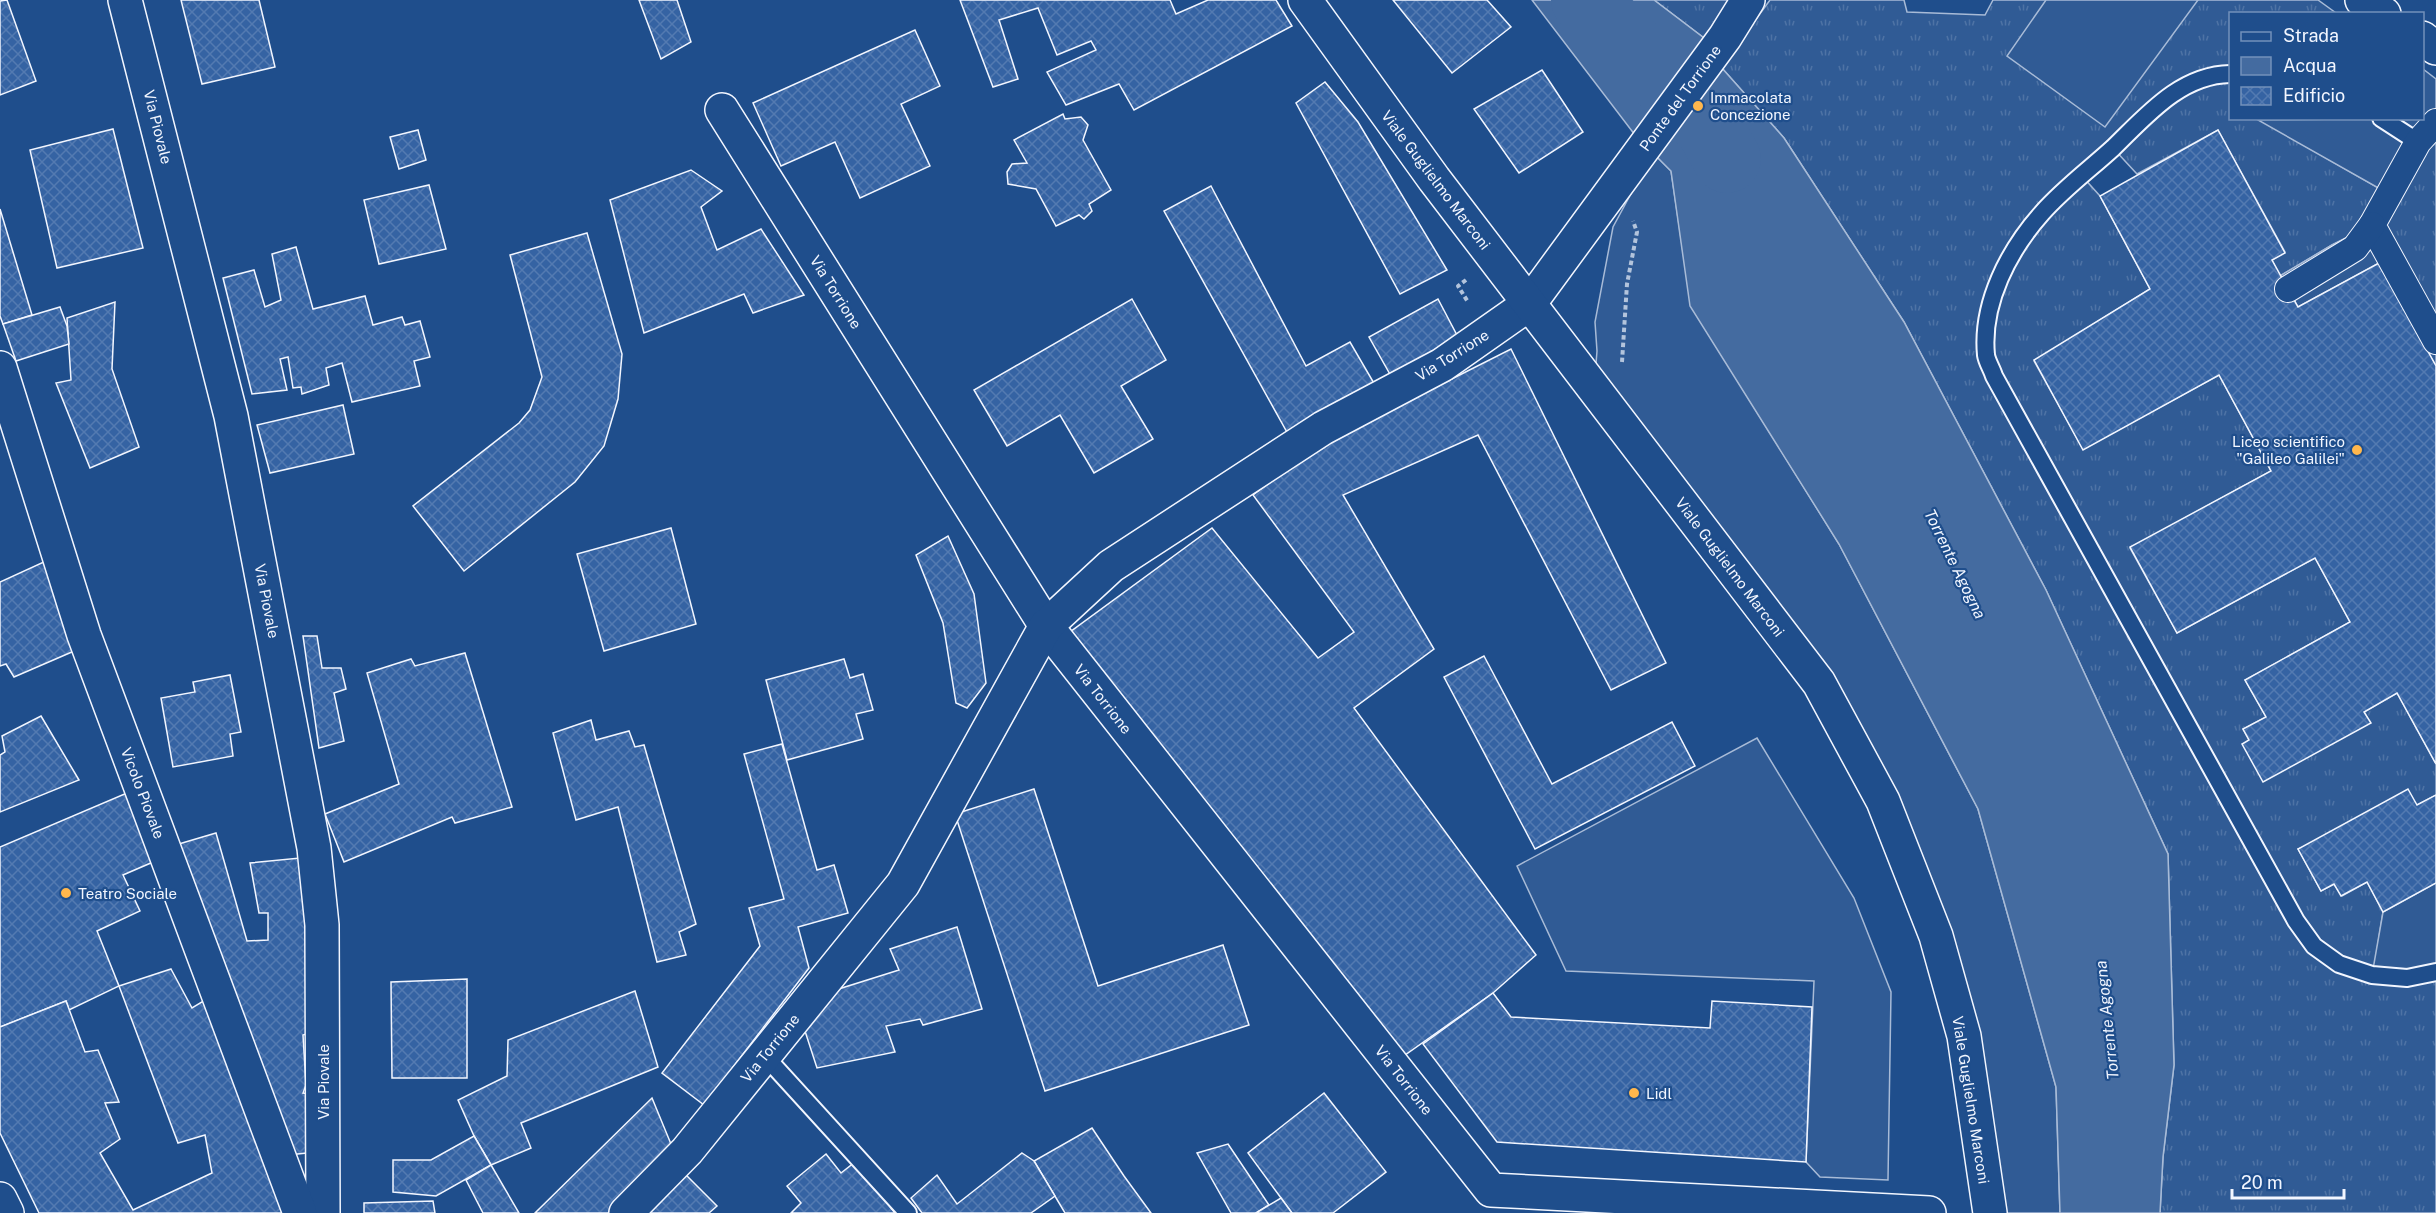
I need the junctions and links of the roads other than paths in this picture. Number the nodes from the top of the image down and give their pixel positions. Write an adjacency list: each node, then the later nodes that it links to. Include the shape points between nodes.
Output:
1 (125, 0): 23 (street, Via Piovale, via 231,416 314,848 322,925)
2 (1305, 0): 14 (street, Viale Guglielmo Marconi)
3 (1749, 0): 11 (street, Ponte del Torrione)
4 (2362, 0): 5 (street)
5 (2381, 12)
6 (2229, 74): 18 (lane, via 2197,82 2167,96 2042,212 2012,252 1999,279 1991,307 1986,357 2296,921 2314,946 2339,964 2373,975 2407,978)
7 (722, 110): 17 (street, Via Torrione)
8 (2385, 120): 10 (lane)
9 (2436, 122): 10 (street)
10 (2418, 142): 12 (street)
11 (1616, 186): 14 (street, Via Torrione)
12 (2372, 225): 13 (street, via 2355,248); 15 (street)
13 (2288, 289)
14 (1529, 304): 17 (street, Via Torrione, via 1442,365 1323,428 1111,566); 27 (street, Viale Guglielmo Marconi, via 1819,683 1883,801 1936,936 1964,1036)
15 (2436, 341)
16 (0, 368): 22 (street, Vicolo Piovale, via 88,645)
17 (1046, 626): 19 (street, Via Torrione, via 903,884); 26 (street, Via Torrione, via 1491,1190)
18 (2436, 972)
19 (764, 1055): 24 (street, Via Torrione, via 687,1150); 25 (lane)
20 (0, 1198): 21 (street)
21 (7, 1213)
22 (300, 1213)
23 (323, 1213)
24 (626, 1213)
25 (908, 1213)
26 (1929, 1213)
27 (1990, 1213)

